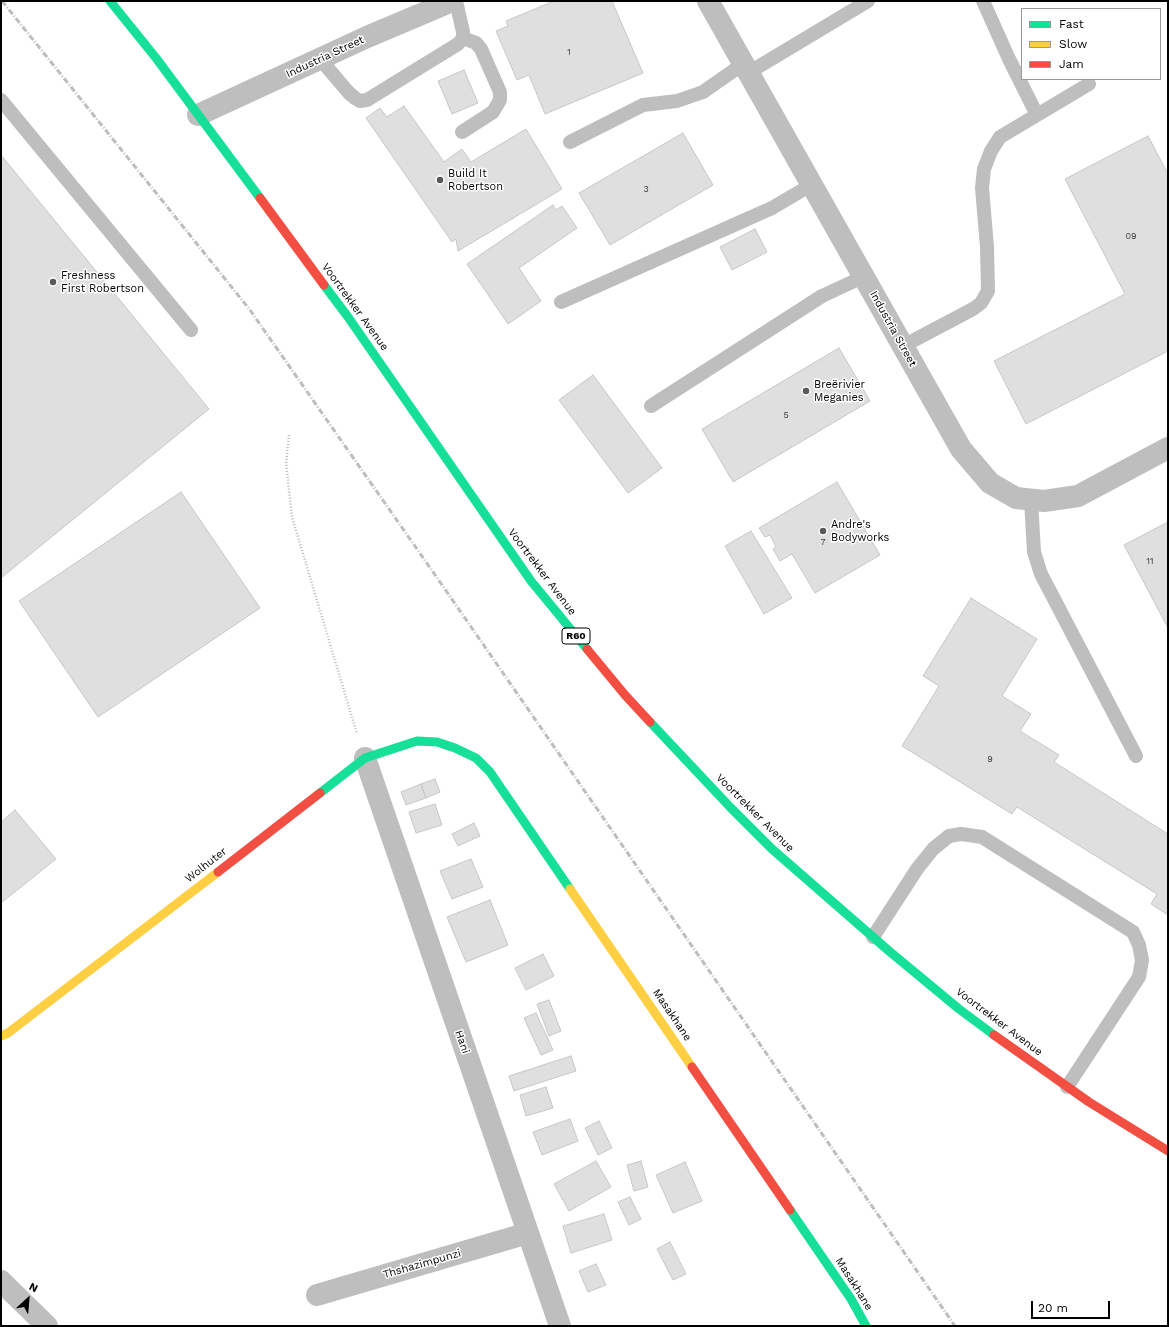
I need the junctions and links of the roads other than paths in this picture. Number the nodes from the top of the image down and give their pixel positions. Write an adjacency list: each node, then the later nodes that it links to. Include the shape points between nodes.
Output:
1 (110, 1): 12 (main road, Voortrekker Avenue / R60)
2 (452, 1): 8 (street, Industria Street)
3 (456, 1): 7 (lane)
4 (708, 1): 9 (street, Industria Street)
5 (868, 1): 9 (lane)
6 (983, 1): 13 (lane)
7 (463, 38): 8 (lane, via 458,44 367,100 360,101 349,93); 14 (lane, via 476,43 481,49 500,92 500,100 493,112)
8 (320, 59): 12 (street, Industria Street)
9 (746, 68): 15 (lane, via 703,92 677,101 643,105); 16 (street, Industria Street)
10 (1089, 84): 13 (lane)
11 (1, 100): 19 (lane)
12 (198, 115): 27 (main road, Voortrekker Avenue / R60, via 348,317 500,537 584,646 625,695 767,844)
13 (1037, 115): 20 (lane, via 1000,137 984,169 982,188 988,247 986,295 981,303 973,308)
14 (462, 132)
15 (570, 142)
16 (812, 185): 17 (street, Industria Street); 18 (lane, via 772,208)
17 (863, 277): 20 (street, Industria Street); 21 (lane, via 822,296)
18 (561, 302)
19 (191, 330)
20 (903, 346): 23 (street, Industria Street, via 961,449 990,483 1016,498)
21 (651, 406)
22 (1168, 448): 23 (street, Industria Street, via 1078,496 1044,501)
23 (1031, 500): 25 (lane, via 1034,552 1041,574)
24 (437, 742): 26 (main road, Wolhuter, via 417,741); 36 (main road, Masakhane, via 476,758 490,772 851,1299)
25 (1136, 756)
26 (365, 758): 28 (main road, Wolhuter); 31 (street, Hani)
27 (873, 937): 29 (main road, Voortrekker Avenue / R60, via 959,1009); 29 (lane, via 933,849 949,836 961,834 982,837 1133,932 1142,960 1139,977)
28 (1, 1036)
29 (1067, 1086): 30 (main road, Voortrekker Avenue / R60)
30 (1168, 1151)
31 (528, 1233): 33 (street, Thshazimpunzi); 35 (street, Hani)
32 (1, 1281): 34 (street)
33 (317, 1295)
34 (47, 1326)
35 (560, 1326)
36 (866, 1326)

